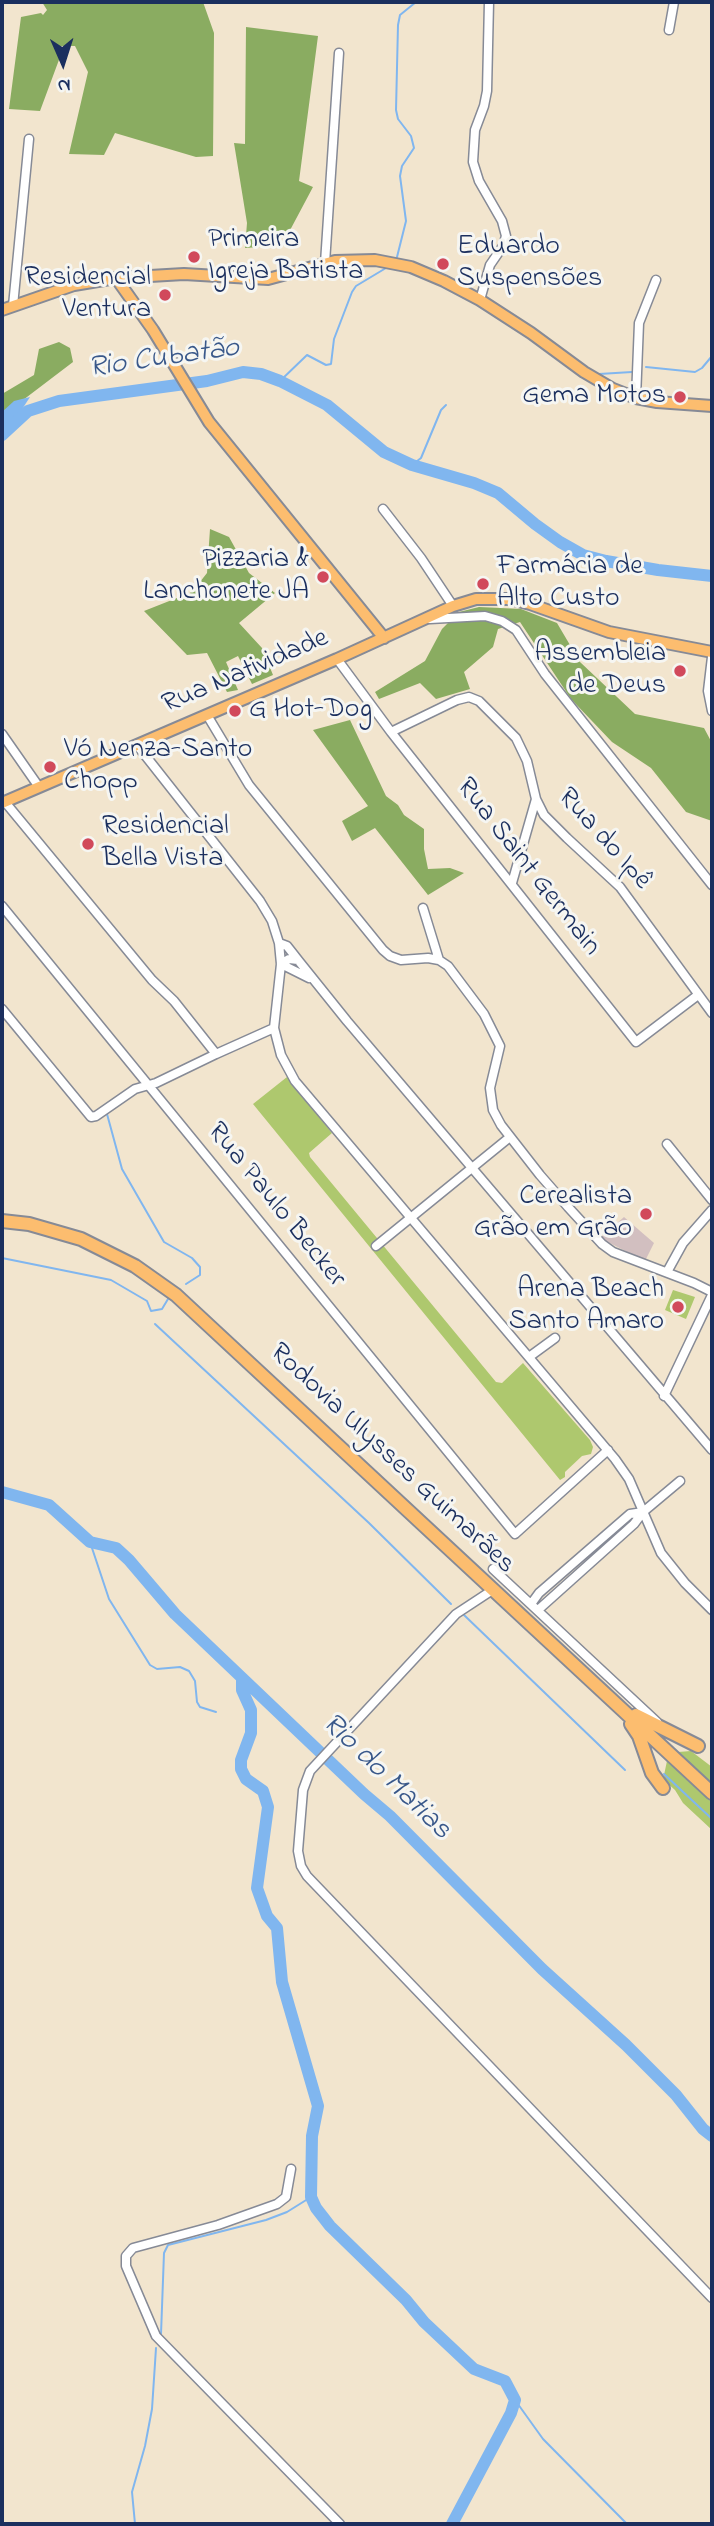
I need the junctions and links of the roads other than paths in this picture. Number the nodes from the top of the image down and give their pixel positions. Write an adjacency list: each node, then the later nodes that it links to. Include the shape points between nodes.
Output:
1 (489, 2): 9 (street, via 487,91 475,130 473,162 506,236 490,265)
2 (674, 2): 3 (street)
3 (669, 30)
4 (339, 53): 6 (street)
5 (29, 139): 10 (street)
6 (326, 263): 7 (main road, via 268,279 170,274); 9 (main road, via 361,259 400,265 432,275)
7 (116, 278): 10 (main road, via 74,285); 16 (main road, via 202,412)
8 (656, 280): 11 (street, via 639,323)
9 (480, 300): 11 (main road, via 600,382)
10 (7, 308)
11 (636, 398): 12 (main road)
12 (712, 406)
13 (383, 509): 14 (street)
14 (453, 606): 15 (main road, Rua Natividade); 17 (main road, Rua Natividade, via 476,599 510,599 632,639)
15 (423, 620): 16 (main road, Rua Natividade); 28 (street, via 485,616 516,630 545,674)
16 (384, 638): 18 (main road, Rua Natividade)
17 (712, 654): 19 (street, via 708,691)
18 (337, 659): 20 (main road, Rua Natividade); 21 (street, Rua Saint Germain)
19 (712, 711)
20 (206, 715): 23 (main road, Rua Natividade); 33 (street, via 249,785 383,950 401,960)
21 (391, 732): 25 (street, via 457,699 474,698 518,740); 27 (street, Rua Saint Germain)
22 (2, 734): 24 (street)
23 (137, 745): 24 (main road, Rua Natividade); 31 (street, via 260,901)
24 (39, 787): 26 (main road, Rua Natividade)
25 (536, 799): 27 (street); 38 (street, Rua do Ipê, via 544,815 620,887)
26 (4, 802): 42 (street)
27 (512, 883): 38 (street, Rua Saint Germain, via 636,1042)
28 (712, 885)
29 (2, 906): 43 (street, Rua Paulo Becker)
30 (423, 908): 33 (street)
31 (279, 943): 32 (street); 34 (street)
32 (298, 960): 34 (street); 36 (street)
33 (439, 960): 44 (street, via 497,1036 500,1046 490,1099)
34 (281, 964): 35 (street); 37 (street)
35 (303, 975): 36 (street); 37 (street)
36 (315, 982): 46 (street)
37 (281, 984): 41 (street)
38 (698, 995): 40 (street, Rua do Ipê)
39 (2, 1009): 43 (street, via 91,1116)
40 (712, 1013)
41 (274, 1028): 42 (street); 49 (street, via 295,1081)
42 (216, 1054): 43 (street)
43 (147, 1086): 57 (street, Rua Paulo Becker, via 515,1534)
44 (510, 1137): 46 (street); 52 (street, via 605,1247)
45 (667, 1144): 47 (street)
46 (472, 1168): 49 (street); 56 (street)
47 (712, 1200)
48 (712, 1210): 52 (street, via 683,1243)
49 (411, 1219): 51 (street); 55 (street)
50 (2, 1221): 62 (highway, Rodovia Ulysses Guimarães, via 81,1239 154,1278)
51 (376, 1246)
52 (667, 1272): 53 (street)
53 (712, 1294): 56 (street)
54 (555, 1338): 55 (street)
55 (529, 1357): 57 (street)
56 (664, 1396): 58 (street)
57 (608, 1450): 60 (street, via 629,1479)
58 (712, 1450)
59 (680, 1481): 60 (street)
60 (643, 1512): 64 (street, via 630,1514); 65 (street); 67 (street, via 661,1553)
61 (493, 1569): 63 (street)
62 (494, 1589): 69 (highway, Rodovia Ulysses Guimarães); 75 (street, via 456,1614 305,1779 298,1851 301,1866)
63 (517, 1590): 64 (street); 66 (street)
64 (539, 1593): 66 (street)
65 (549, 1601): 66 (street); 68 (street)
66 (535, 1607): 68 (street)
67 (712, 1610)
68 (551, 1623): 70 (street)
69 (620, 1706): 70 (highway); 72 (highway); 73 (highway, Rodovia Ulysses Guimarães)
70 (661, 1728): 71 (highway)
71 (698, 1746)
72 (663, 1788)
73 (712, 1793)
74 (291, 2169): 76 (street, via 286,2197 277,2204 133,2248 126,2256 126,2266 156,2336)
75 (712, 2298)
76 (340, 2524)

